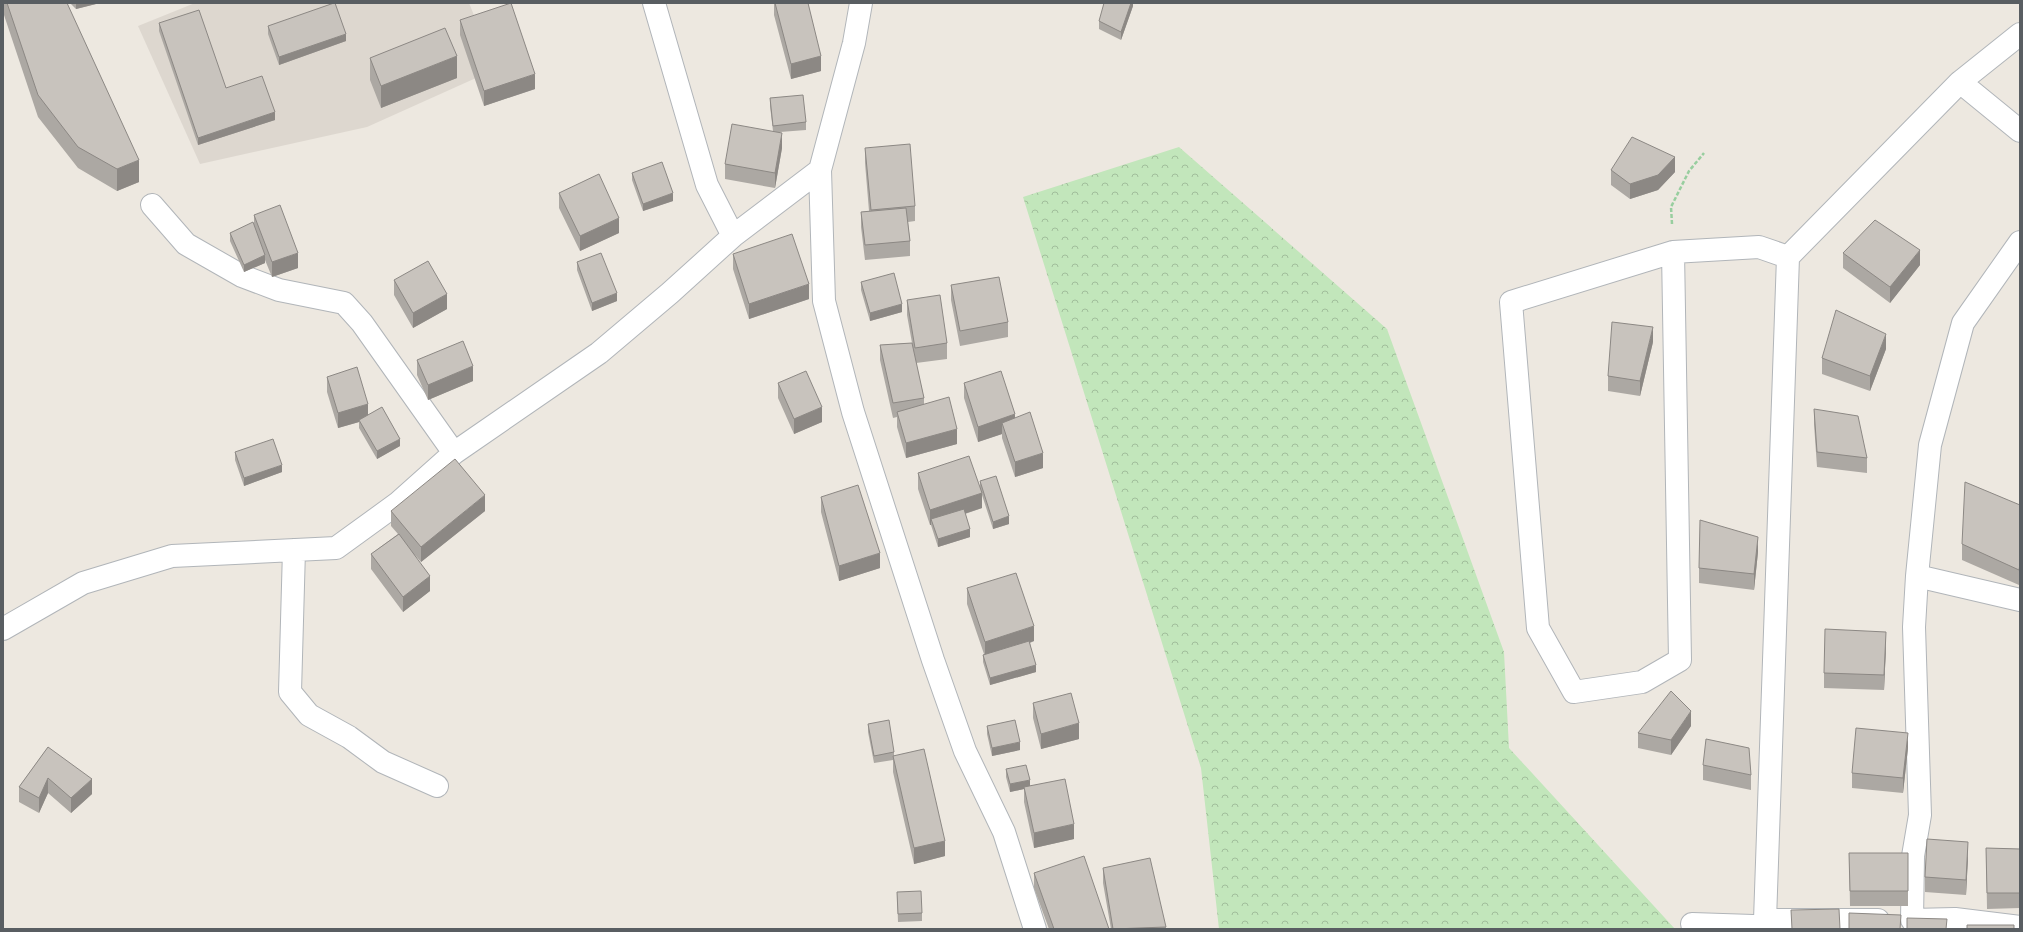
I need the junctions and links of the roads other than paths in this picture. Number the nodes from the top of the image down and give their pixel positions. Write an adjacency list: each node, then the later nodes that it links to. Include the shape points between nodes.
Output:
1 (654, 3): 8 (street, via 707,186)
2 (861, 3): 6 (street, via 854,43)
3 (2020, 34): 4 (street)
4 (1960, 82): 5 (street); 11 (street)
5 (2020, 131)
6 (820, 170): 8 (street); 22 (street, via 824,301 852,412 960,737 1004,832)
7 (152, 205): 12 (street, via 186,244 242,276 279,290 344,303 362,323)
8 (733, 236): 12 (street, via 599,353)
9 (2020, 242): 14 (street, via 1963,323 1930,445)
10 (1673, 252): 10 (street, via 1680,660 1642,682 1574,692 1538,628 1512,302); 11 (street, via 1759,247)
11 (1788, 257): 18 (street)
12 (454, 453): 13 (street, via 398,503 336,548)
13 (294, 550): 16 (street, via 172,556 83,583); 17 (street, via 290,692 309,715 349,737 383,762)
14 (1917, 576): 15 (street); 19 (street, via 1914,627 1920,815 1913,856)
15 (2020, 600)
16 (3, 629)
17 (437, 786)
18 (1765, 920): 19 (street); 20 (street, via 1753,926)
19 (1912, 920): 21 (street, via 1955,919)
20 (1692, 924)
21 (2020, 927)
22 (1035, 929)

